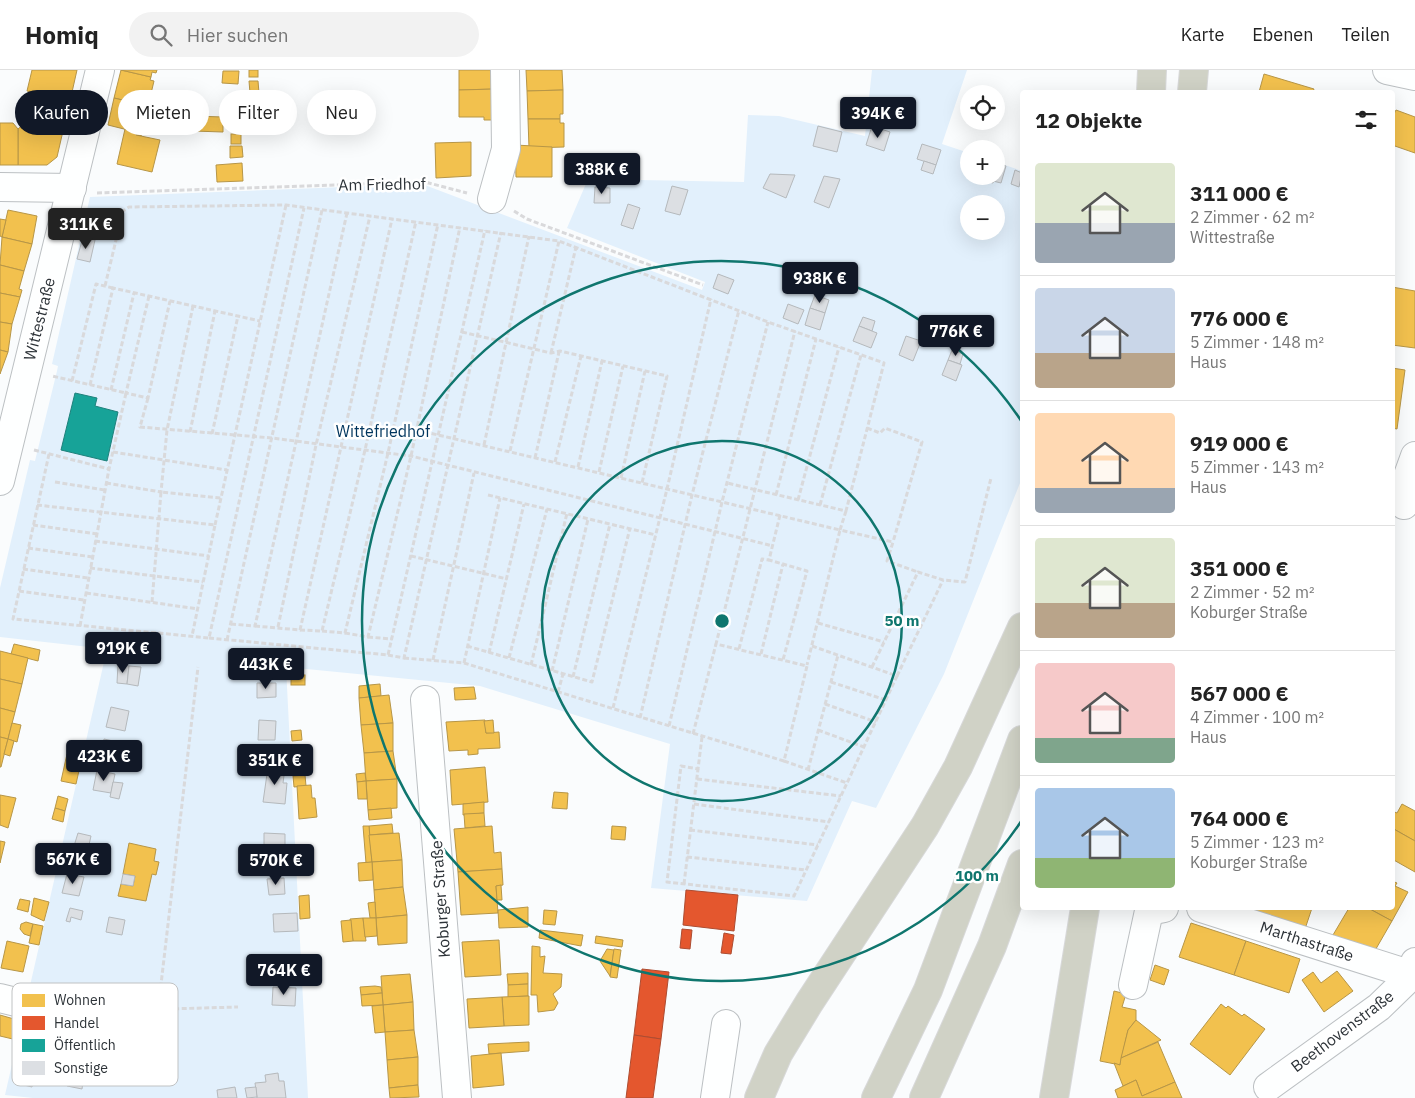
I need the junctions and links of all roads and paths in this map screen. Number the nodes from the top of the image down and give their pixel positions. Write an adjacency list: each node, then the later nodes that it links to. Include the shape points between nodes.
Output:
1 (100, 70): 10 (street, Wittestraße)
2 (505, 70): 11 (street, via 506,150)
3 (1152, 70): 7 (highway)
4 (1194, 70): 8 (highway)
5 (1387, 70): 6 (street)
6 (1415, 76)
7 (1151, 90)
8 (1192, 90)
9 (0, 187): 10 (street)
10 (72, 188): 11 (path, Am Friedhof, via 97,193 425,182); 52 (street, Wittestraße)
11 (492, 199): 26 (path, Am Friedhof, via 527,219)
12 (286, 205): 13 (path); 27 (path, via 129,207 122,211); 37 (path)
13 (304, 208): 14 (path); 66 (path)
14 (322, 210): 15 (path); 67 (path)
15 (347, 213): 16 (path); 69 (path)
16 (370, 216): 17 (path); 71 (path)
17 (392, 219): 18 (path); 73 (path)
18 (416, 221): 19 (path); 74 (path)
19 (438, 224): 20 (path); 77 (path)
20 (460, 227): 21 (path); 61 (path)
21 (485, 230): 22 (path); 40 (path)
22 (501, 232): 23 (path); 41 (path)
23 (529, 236): 24 (path); 43 (path)
24 (560, 240): 25 (path); 45 (path)
25 (576, 247): 31 (path); 47 (path)
26 (702, 285)
27 (105, 286): 28 (path); 54 (path, via 96,284)
28 (113, 288): 29 (path); 55 (path)
29 (134, 293): 30 (path); 56 (path)
30 (149, 296): 32 (path); 57 (path)
31 (711, 299): 34 (path); 98 (path)
32 (170, 301): 33 (path); 58 (path)
33 (193, 306): 35 (path); 60 (path)
34 (739, 310): 38 (path); 103 (path)
35 (215, 311): 36 (path); 62 (path)
36 (238, 316): 37 (path); 63 (path)
37 (260, 321): 65 (path)
38 (768, 322): 39 (path); 97 (path)
39 (795, 331): 42 (path); 100 (path)
40 (462, 332): 41 (path); 64 (path)
41 (478, 336): 43 (path); 68 (path)
42 (816, 339): 44 (path); 104 (path)
43 (506, 342): 45 (path); 72 (path)
44 (839, 347): 48 (path); 107 (path)
45 (534, 349): 47 (path); 76 (path)
46 (560, 351): 47 (path); 49 (path); 81 (path)
47 (551, 353)
48 (861, 355): 59 (path, via 884,363); 111 (path)
49 (581, 356): 50 (path); 84 (path)
50 (602, 361): 51 (path); 86 (path)
51 (623, 366): 53 (path); 90 (path)
52 (27, 370): 54 (path); 70 (street, Wittestraße)
53 (645, 370): 91 (path); 96 (path, via 667,376)
54 (72, 381): 55 (path)
55 (90, 385): 56 (path)
56 (111, 390): 57 (path)
57 (126, 393): 58 (path); 75 (path)
58 (148, 398): 60 (path, via 140,427)
59 (867, 428): 115 (path); 133 (path, via 880,433 885,428 922,442)
60 (167, 430): 62 (path); 82 (path)
61 (417, 430): 64 (path); 79 (path)
62 (190, 432): 63 (path)
63 (212, 434): 65 (path)
64 (438, 434): 68 (path); 83 (path)
65 (235, 435): 66 (path); 88 (path)
66 (254, 437): 67 (path); 169 (path)
67 (272, 438): 69 (path); 159 (path)
68 (456, 438): 72 (path); 85 (path)
69 (296, 442): 71 (path); 161 (path)
70 (8, 444): 78 (path); 93 (street, Wittestraße)
71 (316, 445): 73 (path); 162 (path)
72 (484, 445): 76 (path)
73 (340, 447): 74 (path); 163 (path)
74 (365, 450): 77 (path); 164 (path)
75 (113, 452): 82 (path); 87 (path)
76 (510, 452): 81 (path)
77 (388, 453): 79 (path); 166 (path)
78 (49, 454): 87 (path); 110 (path)
79 (411, 456): 83 (path); 168 (path)
80 (1415, 456): 112 (street, via 1406,481)
81 (535, 458): 84 (path)
82 (164, 461): 88 (path); 101 (path)
83 (432, 462): 85 (path); 138 (path)
84 (555, 462): 86 (path)
85 (449, 467): 89 (path); 140 (path)
86 (578, 467): 90 (path)
87 (109, 469): 95 (path)
88 (227, 470): 105 (path)
89 (474, 473): 120 (path); 143 (path)
90 (599, 473): 91 (path)
91 (621, 478): 96 (path)
92 (991, 478): 151 (path, via 965,582)
93 (0, 482)
94 (55, 482): 99 (path)
95 (106, 483): 99 (path); 101 (path)
96 (642, 483): 98 (path)
97 (727, 483): 100 (path); 108 (path)
98 (667, 489): 103 (path); 120 (path)
99 (105, 490): 116 (path)
100 (754, 490): 104 (path); 113 (path)
101 (161, 492): 105 (path); 121 (path)
102 (488, 495): 106 (path)
103 (692, 495): 108 (path); 125 (path)
104 (776, 496): 107 (path)
105 (221, 498): 124 (path)
106 (500, 498): 109 (path); 147 (path)
107 (798, 500): 111 (path)
108 (722, 502): 113 (path); 128 (path)
109 (524, 504): 114 (path); 150 (path)
110 (37, 505): 116 (path); 123 (path)
111 (820, 505): 115 (path)
112 (1404, 505)
113 (749, 508): 118 (path); 131 (path)
114 (547, 509): 117 (path); 182 (path)
115 (846, 511): 127 (path)
116 (101, 513): 121 (path); 129 (path)
117 (567, 513): 119 (path); 186 (path)
118 (780, 516): 127 (path); 134 (path)
119 (588, 519): 122 (path); 190 (path)
120 (660, 519): 125 (path); 130 (path)
121 (160, 520): 124 (path); 136 (path)
122 (610, 524): 126 (path); 193 (path)
123 (33, 525): 129 (path); 135 (path)
124 (215, 525): 137 (path)
125 (686, 525): 128 (path); 200 (path)
126 (630, 528): 130 (path); 193 (path, via 592,682)
127 (840, 530): 133 (path); 158 (path)
128 (715, 532): 131 (path); 202 (path)
129 (97, 534): 132 (path)
130 (656, 535): 199 (path)
131 (742, 539): 134 (path); 173 (path)
132 (95, 541): 136 (path); 139 (path)
133 (893, 542): 146 (path, via 887,562)
134 (773, 546): 141 (path)
135 (28, 548): 139 (path); 145 (path)
136 (156, 549): 137 (path); 148 (path)
137 (209, 556): 152 (path)
138 (411, 556): 140 (path); 170 (path)
139 (92, 557): 144 (path)
140 (427, 560): 143 (path); 181 (path)
141 (769, 560): 142 (path); 176 (path, via 762,559)
142 (783, 564): 178 (path); 184 (path, via 807,571)
143 (454, 566): 147 (path); 183 (path)
144 (90, 568): 148 (path); 149 (path)
145 (23, 569): 149 (path); 153 (path)
146 (918, 572): 151 (path); 172 (path)
147 (484, 573): 150 (path); 174 (path)
148 (154, 576): 152 (path); 156 (path)
149 (88, 578): 154 (path)
150 (507, 579): 177 (path)
151 (943, 580): 192 (path)
152 (203, 582): 157 (path)
153 (19, 590): 155 (path); 160 (path, via 13,619)
154 (86, 593): 155 (path); 156 (path)
155 (84, 600): 160 (path)
156 (152, 602): 157 (path)
157 (198, 609): 167 (path)
158 (818, 623): 172 (path); 175 (path)
159 (231, 624): 161 (path); 171 (path)
160 (80, 626): 167 (path)
161 (255, 626): 162 (path)
162 (278, 627): 163 (path)
163 (300, 630): 164 (path)
164 (322, 631): 166 (path)
165 (1020, 631): 234 (highway, via 966,750 930,818 783,1046)
166 (345, 633): 168 (path)
167 (192, 636): 169 (path)
168 (368, 636): 170 (path)
169 (209, 638): 171 (path)
170 (392, 639): 179 (path)
171 (227, 640): 179 (path)
172 (884, 642): 189 (path)
173 (716, 644): 176 (path); 204 (path)
174 (467, 646): 177 (path); 185 (path)
175 (812, 646): 180 (path); 187 (path)
176 (739, 649): 178 (path)
177 (490, 653): 182 (path)
178 (762, 654): 184 (path)
179 (388, 655): 181 (path)
180 (838, 655): 189 (path); 194 (path)
181 (404, 658): 183 (path)
182 (510, 658): 186 (path)
183 (433, 660): 185 (path)
184 (783, 660): 187 (path)
185 (464, 663): 195 (path)
186 (531, 665): 190 (path)
187 (807, 666): 208 (path)
188 (198, 667): 226 (path)
189 (872, 667): 192 (path)
190 (552, 671): 191 (path)
191 (563, 674): 193 (path); 195 (path)
192 (898, 676): 197 (path)
193 (573, 677)
194 (831, 682): 197 (path); 198 (path)
195 (558, 693): 199 (path)
196 (425, 700): 232 (street, Koburger Straße)
197 (886, 700): 201 (path)
198 (825, 704): 201 (path); 203 (path)
199 (613, 708): 200 (path)
200 (640, 718): 202 (path)
201 (876, 722): 207 (path)
202 (668, 726): 204 (path)
203 (818, 730): 207 (path); 210 (path)
204 (694, 734): 205 (path)
205 (702, 736): 208 (path); 209 (path)
206 (1020, 745): 235 (highway, via 928,990)
207 (864, 747): 212 (path)
208 (784, 761): 210 (path)
209 (698, 769): 211 (path); 221 (path, via 681,766 668,872 667,882)
210 (808, 770): 212 (path)
211 (697, 779): 213 (path); 214 (path)
212 (847, 783): 213 (path)
213 (841, 796): 215 (path)
214 (694, 804): 215 (path); 216 (path)
215 (829, 822): 217 (path)
216 (690, 830): 217 (path); 218 (path)
217 (818, 845): 220 (path)
218 (687, 857): 220 (path); 221 (path)
219 (1020, 869): 236 (highway, via 992,946)
220 (806, 870): 221 (path, via 794,896)
221 (684, 884)
222 (1084, 910): 237 (highway)
223 (1153, 910): 227 (street, via 1148,911)
224 (1208, 910): 225 (street, Marthastraße)
225 (1414, 971): 231 (street, Beethovenstraße, via 1379,1007)
226 (161, 983)
227 (1133, 985)
228 (238, 1007): 229 (path)
229 (178, 1009)
230 (726, 1024): 233 (street)
231 (1268, 1087)
232 (457, 1098)
233 (715, 1098)
234 (759, 1098)
235 (876, 1098)
236 (924, 1098)
237 (1054, 1098)

